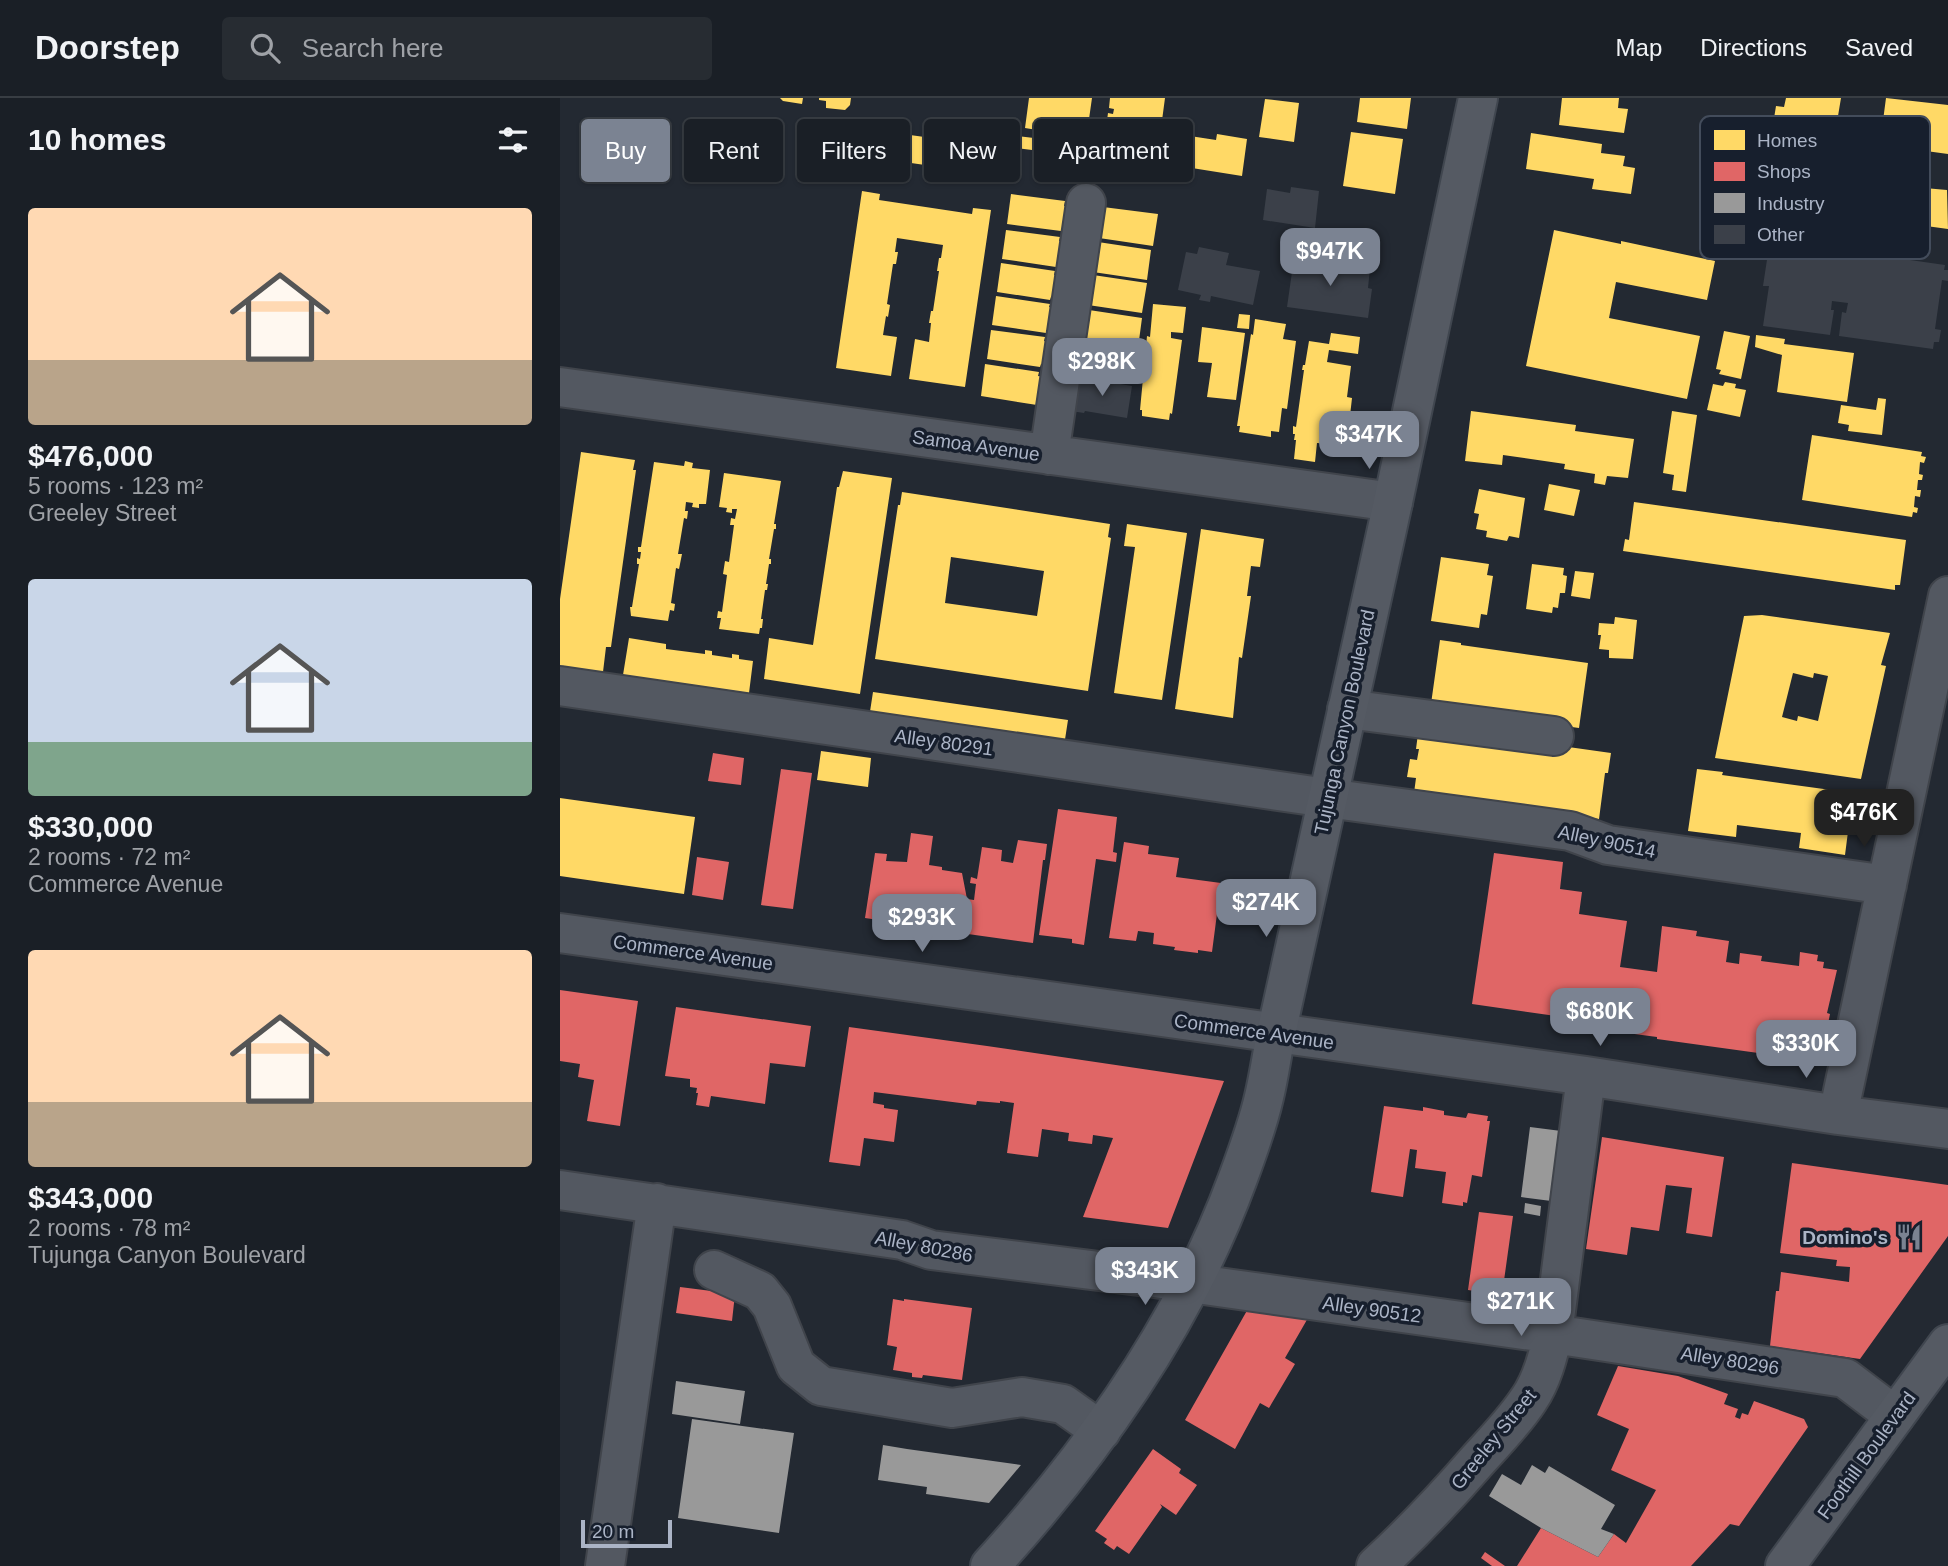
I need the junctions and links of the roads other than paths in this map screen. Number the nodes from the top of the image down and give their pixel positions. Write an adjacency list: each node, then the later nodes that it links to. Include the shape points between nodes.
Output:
1 (1478, 98): 5 (main road, Tujunga Canyon Boulevard)
2 (1086, 203): 4 (street)
3 (560, 387): 4 (street, Samoa Avenue)
4 (1049, 455): 5 (street, Samoa Avenue)
5 (1392, 502): 8 (main road, Tujunga Canyon Boulevard)
6 (1948, 596): 11 (street)
7 (560, 686): 10 (street, Alley 80291)
8 (1347, 709): 9 (street); 10 (main road, Tujunga Canyon Boulevard)
9 (1555, 736)
10 (1327, 799): 11 (street, Alley 90514, via 1570,831 1608,845); 13 (main road, Tujunga Canyon Boulevard)
11 (1887, 885): 15 (street)
12 (560, 933): 13 (street, Commerce Avenue)
13 (1276, 1034): 14 (street, Commerce Avenue); 20 (main road, Tujunga Canyon Boulevard, via 1265,1095 1244,1161)
14 (1586, 1076): 15 (street, Commerce Avenue); 21 (street, Greeley Street)
15 (1838, 1115): 16 (street, Commerce Avenue)
16 (1948, 1129)
17 (560, 1190): 18 (street, Alley 80286)
18 (657, 1203): 20 (street, Alley 80286, via 902,1240 931,1250); 26 (street)
19 (714, 1270): 24 (street, via 760,1291 772,1306 796,1366 821,1386 952,1408 1022,1397 1063,1404)
20 (1192, 1284): 21 (street, Alley 90512); 24 (main road, Tujunga Canyon Boulevard)
21 (1553, 1334): 23 (street, Alley 80296, via 1845,1378); 27 (street, Greeley Street, via 1530,1398 1446,1496)
22 (1948, 1344): 23 (main road, Foothill Boulevard)
23 (1895, 1416): 28 (main road, Foothill Boulevard)
24 (1101, 1431): 25 (main road, Tujunga Canyon Boulevard)
25 (1005, 1560)
26 (605, 1566)
27 (1376, 1566)
28 (1785, 1566)

